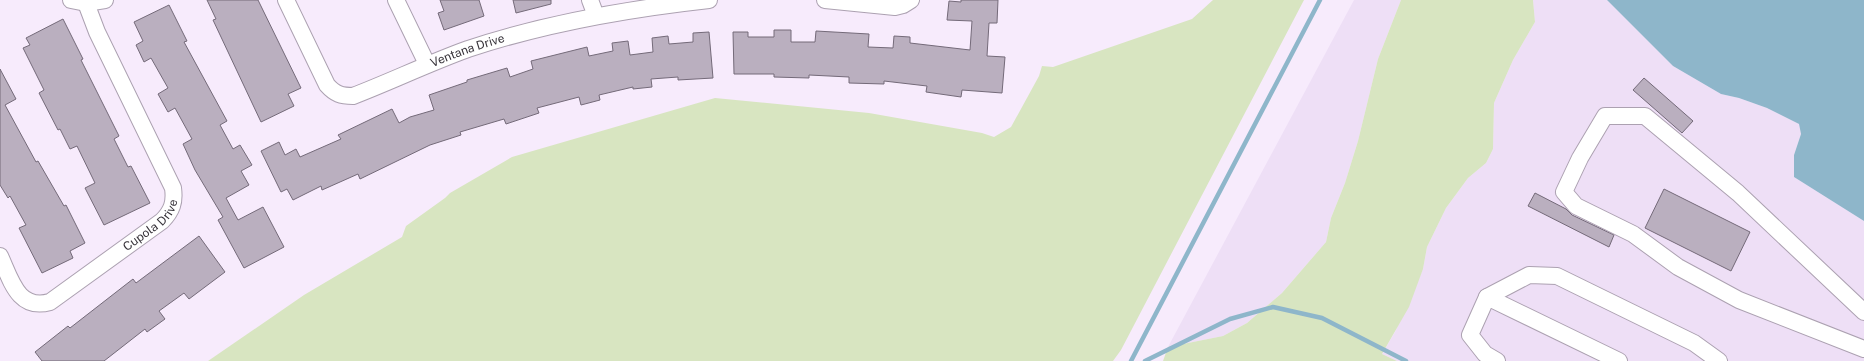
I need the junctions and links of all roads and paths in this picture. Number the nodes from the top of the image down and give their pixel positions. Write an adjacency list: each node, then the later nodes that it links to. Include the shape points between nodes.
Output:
1 (105, 0): 8 (street)
2 (286, 0): 10 (street, Ventana Drive, via 327,85 335,93 353,96)
3 (396, 0): 10 (street)
4 (590, 0): 9 (street)
5 (709, 0): 9 (street, Ventana Drive)
6 (825, 0): 7 (street, via 895,7)
7 (911, 0)
8 (78, 2): 11 (street, Cupola Drive, via 97,32 173,188 173,207 162,221 50,302 34,304 17,293)
9 (596, 16): 10 (street, Ventana Drive, via 524,32)
10 (427, 64)
11 (0, 256)
12 (1486, 297): 15 (street, via 1470,336 1484,354); 16 (street); 17 (street, via 1529,275 1557,276 1694,343)
13 (1864, 312): 14 (street, via 1738,193 1645,116 1605,116 1580,158 1564,192 1576,206 1633,234 1678,267 1739,300)
14 (1864, 349)
15 (1497, 361)
16 (1619, 361)
17 (1718, 361)

